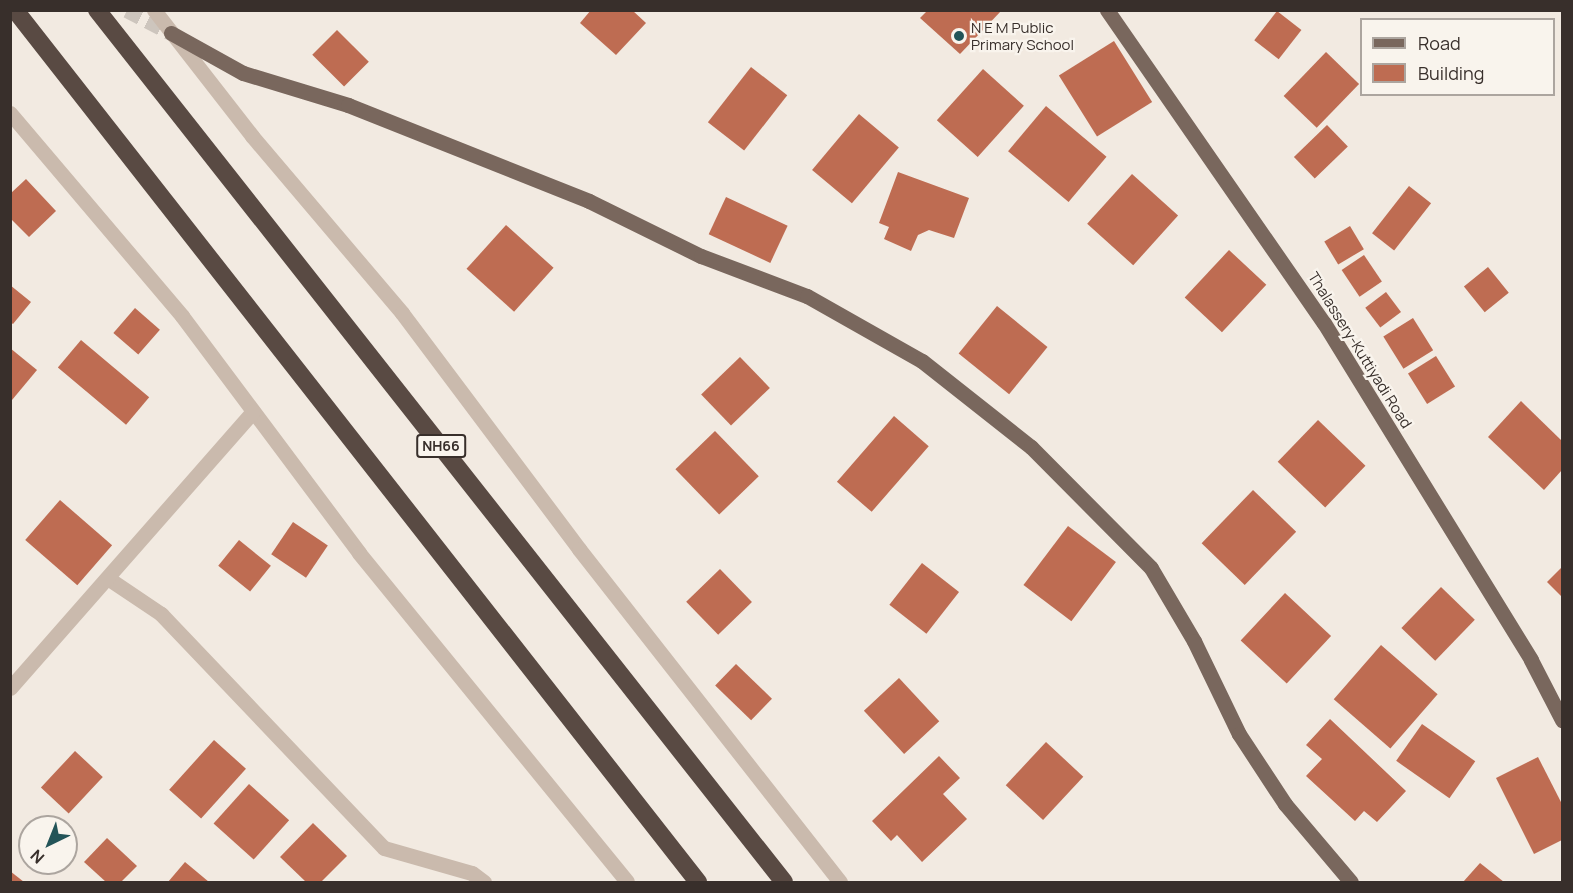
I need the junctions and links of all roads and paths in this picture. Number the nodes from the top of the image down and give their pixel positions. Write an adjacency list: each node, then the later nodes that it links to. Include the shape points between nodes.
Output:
1 (15, 10): 13 (highway)
2 (97, 10): 14 (highway, NH66)
3 (154, 10): 5 (street)
4 (1107, 10): 10 (main road, Thalassery-Kuttiyadi Road, via 1324,323 1531,660)
5 (171, 33): 15 (street, via 402,313 579,549); 16 (main road, via 243,73 348,105 589,201 700,256 807,297 922,361 1031,447 1151,568 1194,641 1239,734 1285,804)
6 (13, 124): 7 (street, via 182,316)
7 (253, 411): 8 (street); 12 (street, via 359,553)
8 (110, 579): 9 (street); 11 (street, via 160,614 384,848 472,873)
9 (10, 688)
10 (1563, 720)
11 (484, 882)
12 (627, 882)
13 (698, 882)
14 (784, 882)
15 (840, 882)
16 (1352, 882)

